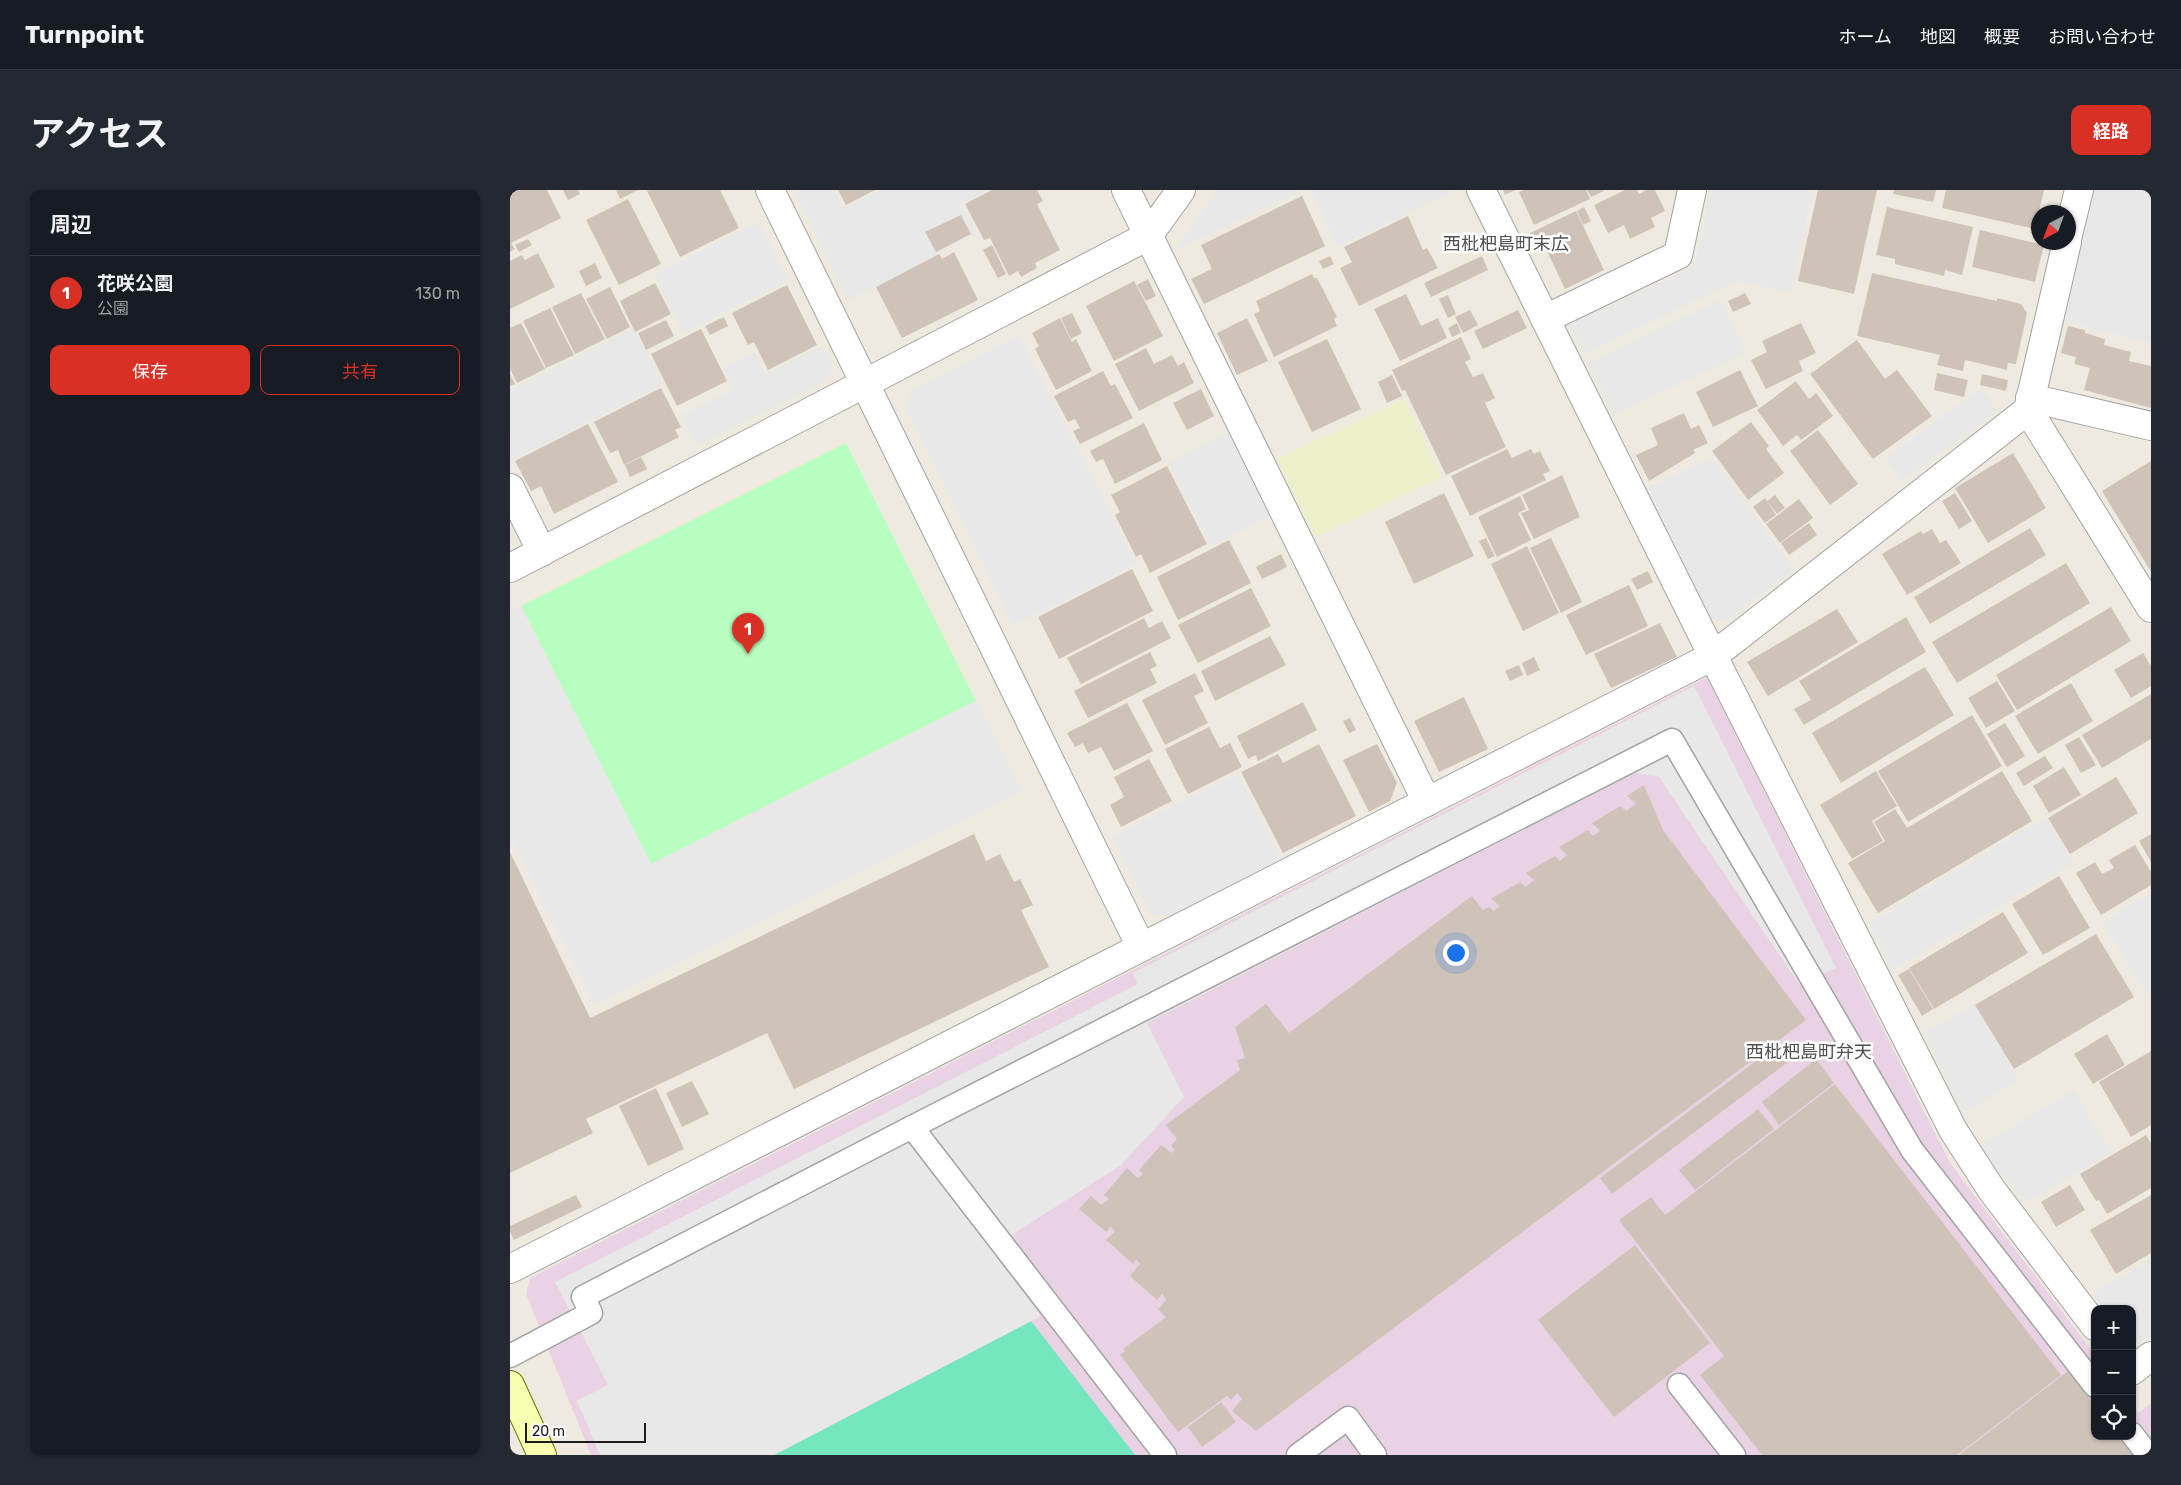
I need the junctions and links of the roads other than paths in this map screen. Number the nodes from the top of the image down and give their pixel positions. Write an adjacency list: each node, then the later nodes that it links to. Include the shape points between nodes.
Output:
1 (770, 190): 11 (street)
2 (1126, 190): 8 (street)
3 (1181, 190): 8 (street)
4 (1481, 190): 10 (street)
5 (1692, 190): 10 (street, via 1678,255)
6 (2079, 190): 7 (street)
7 (2075, 205)
8 (1148, 236): 11 (street); 19 (street)
9 (2065, 250): 12 (street)
10 (1545, 319): 18 (street)
11 (865, 384): 15 (street); 20 (street)
12 (2029, 404): 13 (street); 17 (street); 18 (street)
13 (2151, 426)
14 (510, 488): 15 (street)
15 (542, 552): 16 (street)
16 (510, 568)
17 (2151, 608)
18 (1713, 656): 19 (street); 23 (street, via 1954,1130 1991,1190)
19 (1427, 802): 20 (street)
20 (1141, 948): 22 (street)
21 (912, 1127): 24 (lane, via 583,1298 591,1313); 27 (lane, via 1672,740 1912,1150); 32 (lane)
22 (510, 1269)
23 (2091, 1321)
24 (510, 1356)
25 (2151, 1356): 26 (street)
26 (2136, 1368)
27 (2091, 1381)
28 (510, 1385): 31 (street)
29 (1679, 1385): 35 (lane)
30 (2136, 1439): 36 (lane)
31 (542, 1455)
32 (1165, 1455)
33 (1298, 1455): 34 (lane, via 1348,1418)
34 (1375, 1455)
35 (1734, 1455)
36 (2148, 1455)

